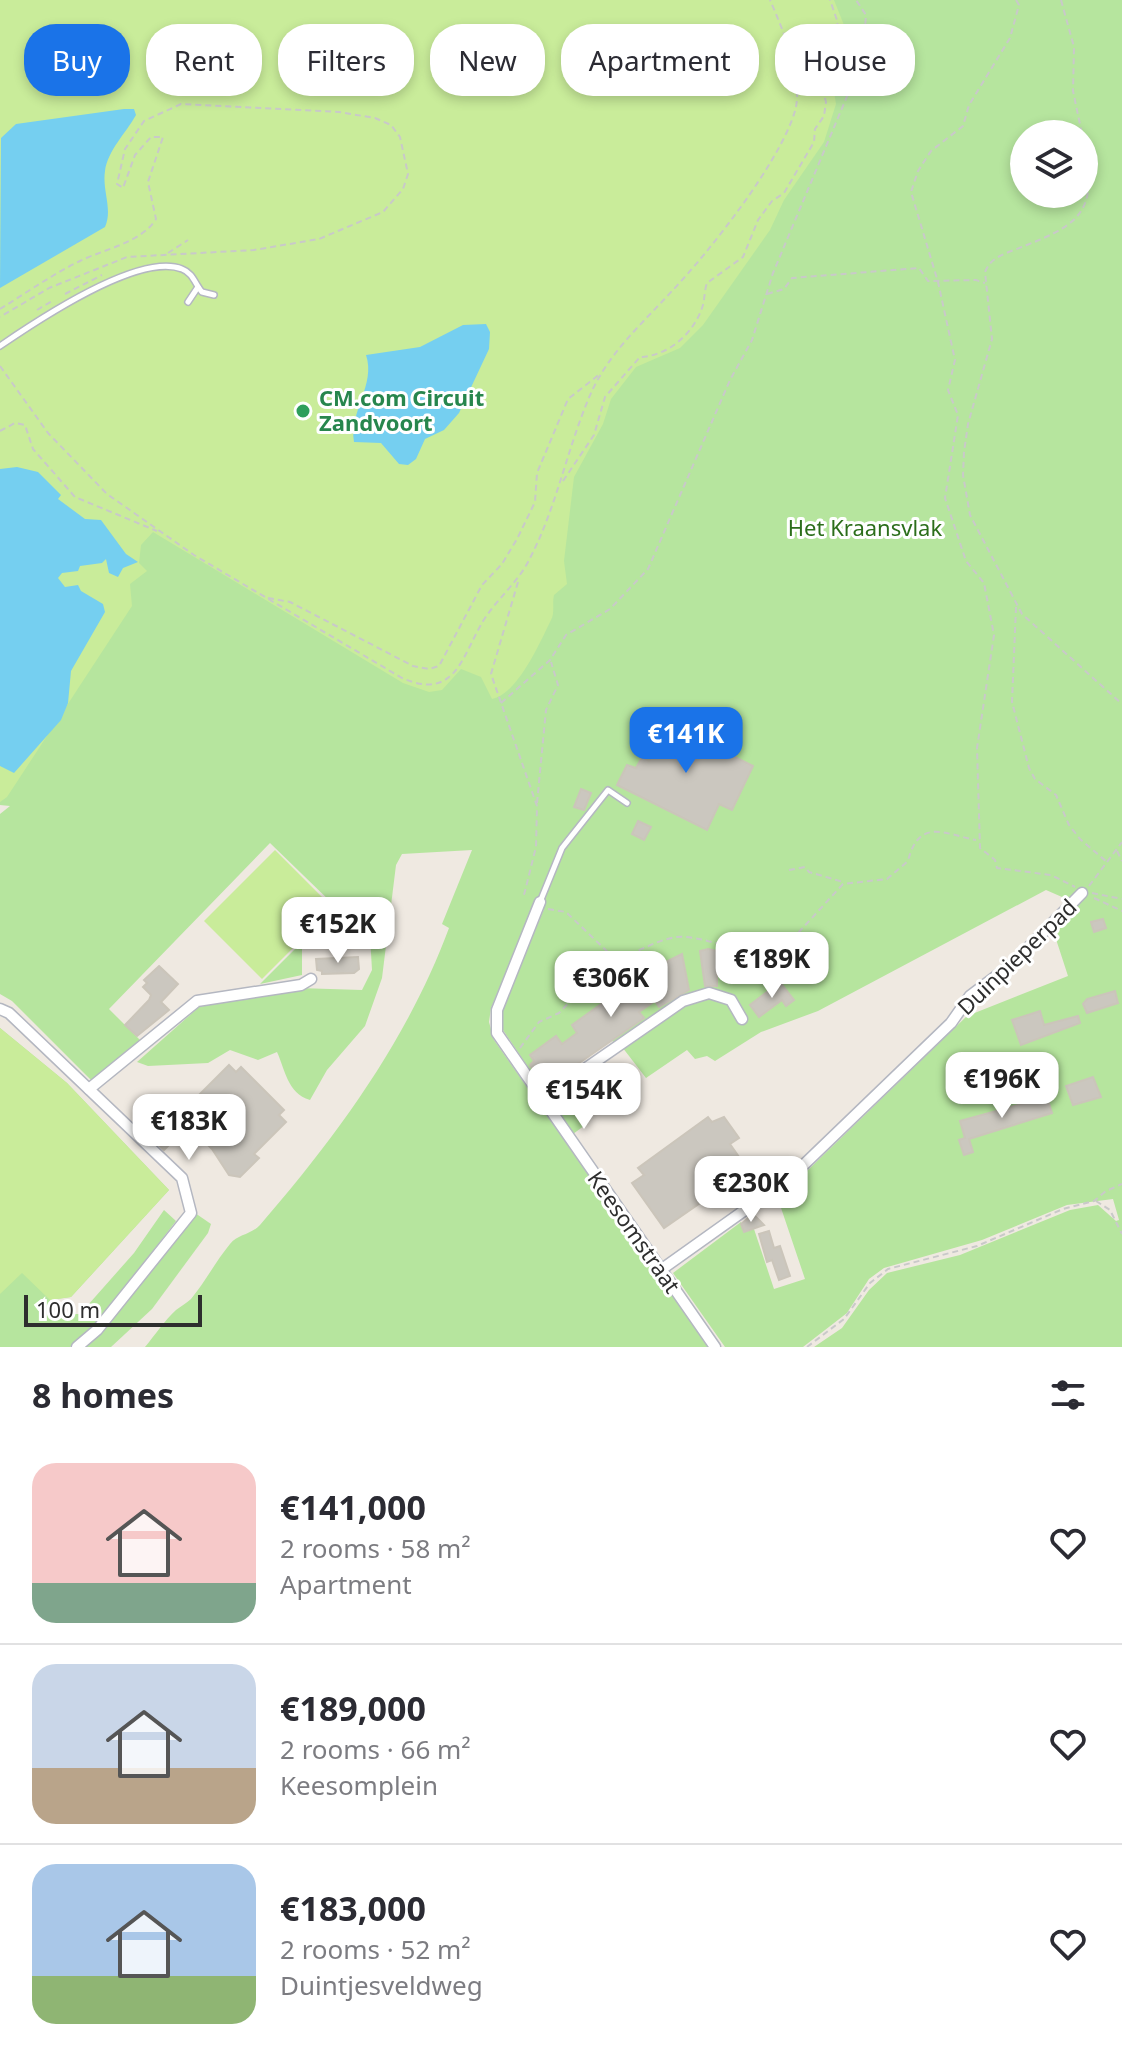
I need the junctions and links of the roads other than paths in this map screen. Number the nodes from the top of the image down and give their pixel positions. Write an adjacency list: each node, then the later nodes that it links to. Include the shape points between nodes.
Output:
1 (198, 287): 2 (lane); 3 (lane); 4 (lane, via 191,275 176,267 128,276 68,302)
2 (214, 295)
3 (188, 302)
4 (0, 346)
5 (627, 803): 7 (lane, via 608,790 562,848)
6 (1083, 892): 13 (street, Duinpieperpad, via 1011,965 970,996 951,1023 790,1178)
7 (543, 905): 12 (street, Keesomstraat, via 497,1010 496,1026)
8 (311, 979): 11 (street, via 197,1001)
9 (0, 1009): 11 (street)
10 (742, 1019): 12 (street, via 731,1000 709,993 683,1001)
11 (89, 1089): 14 (street, via 182,1178 191,1213 97,1330)
12 (540, 1100): 13 (street, Keesomstraat)
13 (662, 1269): 15 (street, Keesomstraat)
14 (77, 1347)
15 (715, 1347)

